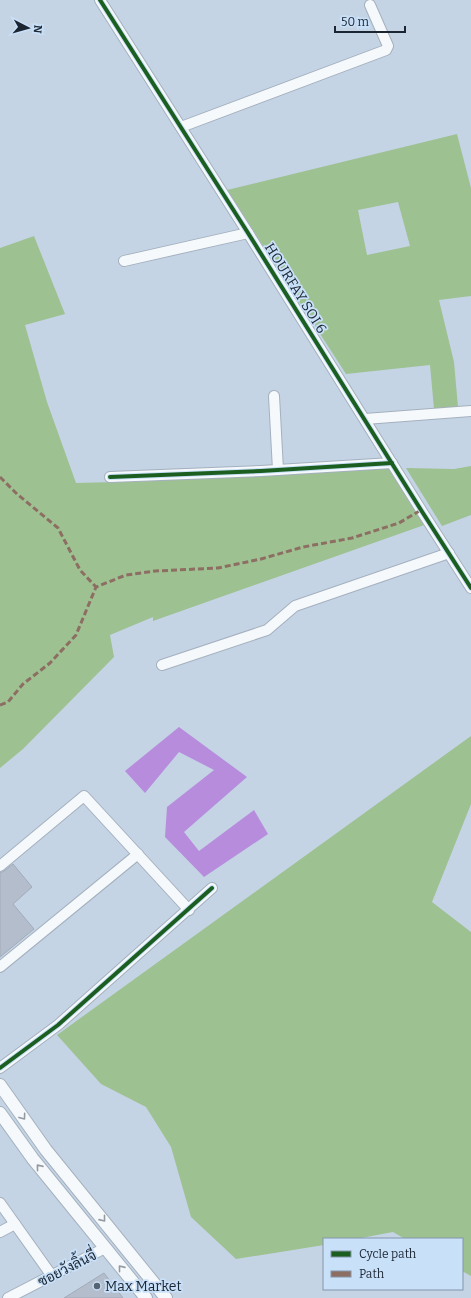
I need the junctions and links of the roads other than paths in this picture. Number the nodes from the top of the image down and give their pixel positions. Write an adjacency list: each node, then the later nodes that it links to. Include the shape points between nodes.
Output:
1 (100, 0): 3 (street, HOURFAY SOI 6)
2 (370, 5): 3 (street, via 388,46 386,50)
3 (181, 127): 4 (street, HOURFAY SOI 6)
4 (248, 233): 5 (street); 8 (street, HOURFAY SOI 6)
5 (124, 261)
6 (274, 396): 10 (street)
7 (471, 411): 8 (street)
8 (365, 420): 9 (street, HOURFAY SOI 6)
9 (392, 463): 10 (street); 12 (street, HOURFAY SOI 6)
10 (278, 470): 11 (street)
11 (110, 477)
12 (449, 553): 13 (street, HOURFAY SOI 6); 14 (street, via 295,606 267,630)
13 (471, 588)
14 (162, 665)
15 (138, 854): 16 (street, via 84,796); 18 (street); 19 (street)
16 (0, 866)
17 (212, 888): 18 (street)
18 (189, 910): 20 (street, via 58,1025)
19 (0, 967)
20 (0, 1068)
21 (0, 1085): 30 (main road, one-way to 30, via 46,1150)
22 (0, 1113): 26 (main road, one-way to 22, via 34,1160)
23 (0, 1203): 24 (street)
24 (15, 1224): 25 (street); 27 (street)
25 (0, 1232)
26 (105, 1248): 27 (street, ซอยวังลิ้นจี่); 29 (main road, one-way to 26)
27 (52, 1276): 28 (street, ซอยวังลิ้นจี่)
28 (8, 1298)
29 (146, 1298)
30 (166, 1298)

